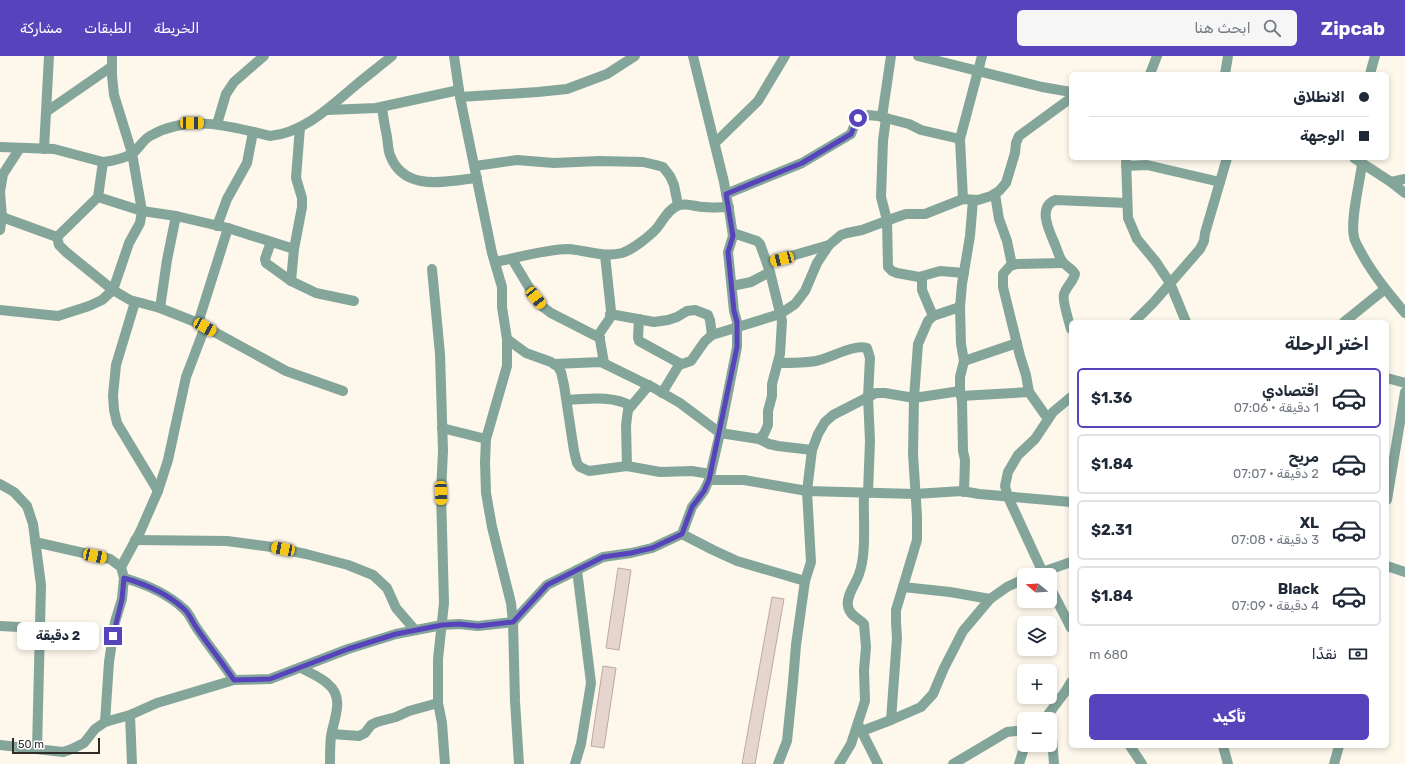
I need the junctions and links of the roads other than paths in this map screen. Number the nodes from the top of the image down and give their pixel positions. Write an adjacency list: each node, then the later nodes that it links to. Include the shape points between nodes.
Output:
1 (49, 56): 25 (street)
2 (112, 56): 15 (street)
3 (264, 56): 27 (street, via 234,82 226,94)
4 (392, 56): 24 (street)
5 (454, 56): 21 (street)
6 (635, 56): 21 (street, via 607,74 567,89 532,93)
7 (693, 56): 31 (street)
8 (785, 56): 31 (street, via 758,101)
9 (891, 56): 26 (street)
10 (921, 56): 16 (street)
11 (982, 56): 16 (street)
12 (1157, 56): 17 (street)
13 (1228, 56): 18 (street)
14 (1375, 56): 19 (street)
15 (111, 67): 25 (street); 35 (street, via 114,95)
16 (977, 70): 20 (street); 30 (street)
17 (1151, 72)
18 (1225, 72)
19 (1371, 72)
20 (1069, 92)
21 (459, 93): 23 (street); 41 (street)
22 (1069, 99): 48 (street, via 1019,136 1006,183)
23 (382, 107): 24 (street); 42 (street, via 389,154 402,172 418,181 428,183)
24 (328, 110): 28 (street)
25 (46, 112): 34 (street)
26 (884, 118): 30 (street); 47 (street, via 868,115 860,117 851,134 802,163); 57 (street, via 881,197)
27 (217, 124): 29 (street); 35 (street, via 192,123 170,127 148,137)
28 (300, 127): 29 (street, via 270,136); 65 (street, via 296,178 302,207)
29 (253, 132): 58 (street, via 247,163 227,199)
30 (960, 139): 50 (street)
31 (715, 143): 47 (street)
32 (0, 147): 33 (street)
33 (20, 148): 34 (street); 56 (street, via 3,174 0,192)
34 (44, 149): 38 (street, via 54,149)
35 (132, 153): 38 (street); 54 (street)
36 (1226, 160): 44 (street)
37 (1357, 160): 40 (street)
38 (104, 162): 49 (street)
39 (1126, 162): 44 (street); 51 (street)
40 (1362, 164): 45 (street); 78 (street, via 1354,237 1370,268)
41 (475, 166): 42 (street); 52 (street, via 517,160 656,164 663,167 670,176)
42 (477, 178): 68 (street)
43 (1405, 179): 45 (street)
44 (1220, 182): 76 (street, via 1204,241)
45 (1391, 182): 46 (street)
46 (1405, 193)
47 (726, 194): 53 (street)
48 (995, 194): 50 (street); 70 (street)
49 (98, 196): 54 (street); 62 (street)
50 (968, 200): 57 (street, via 925,214 906,214); 73 (street, via 970,236)
51 (1128, 203): 69 (street, via 1055,200 1050,202 1046,221); 76 (street, via 1128,218 1134,232)
52 (678, 206): 53 (street); 66 (street, via 629,251)
53 (729, 207): 61 (street)
54 (142, 211): 55 (street); 79 (street, via 140,223 129,244)
55 (176, 216): 58 (street); 83 (street)
56 (2, 217): 60 (street); 62 (street)
57 (887, 220): 64 (street, via 846,233); 74 (street, via 888,267 897,273)
58 (217, 226): 59 (street)
59 (228, 228): 63 (street); 94 (street)
60 (0, 230)
61 (733, 233): 71 (street, via 760,244); 77 (street, via 728,252)
62 (56, 237): 79 (street, via 66,252)
63 (271, 242): 65 (street); 75 (street, via 266,263)
64 (829, 245): 71 (street); 87 (street, via 817,263 806,291 795,304)
65 (294, 249): 75 (street)
66 (604, 255): 67 (street, via 568,250); 86 (street)
67 (512, 259): 68 (street); 97 (street, via 543,307)
68 (495, 262): 98 (street, via 502,287)
69 (1063, 263): 70 (street); 90 (street, via 1075,274 1064,296)
70 (1012, 265): 99 (street, via 1003,274 1003,287)
71 (768, 268): 77 (street, via 751,282); 87 (street)
72 (432, 269): 119 (street, via 440,354)
73 (964, 273): 74 (street, via 940,271); 82 (street)
74 (919, 277): 88 (street)
75 (291, 281): 80 (street, via 316,293)
76 (1170, 283): 91 (street); 92 (street)
77 (732, 286): 95 (street)
78 (1385, 289): 85 (street); 93 (street)
79 (113, 290): 81 (street); 84 (street, via 102,300 58,316)
80 (354, 301)
81 (135, 302): 83 (street); 128 (street, via 116,365 114,410 117,423)
82 (960, 307): 88 (street); 100 (street)
83 (160, 308): 94 (street)
84 (0, 310)
85 (1405, 313)
86 (610, 314): 89 (street); 97 (street, via 599,334)
87 (780, 314): 95 (street); 102 (street, via 782,333)
88 (933, 316): 114 (street, via 928,321 918,344)
89 (639, 319): 96 (street, via 660,322 695,310 708,315); 104 (street, via 639,341)
90 (1069, 320)
91 (1136, 320)
92 (1185, 320)
93 (1346, 320)
94 (202, 325): 108 (street, via 286,371); 128 (street, via 186,377 168,460)
95 (737, 327): 96 (street); 120 (street, via 737,347)
96 (712, 335): 104 (street, via 692,361)
97 (600, 338): 101 (street)
98 (507, 339): 103 (street, via 526,353); 121 (street, via 507,366)
99 (1017, 343): 100 (street); 109 (street)
100 (964, 361): 112 (street)
101 (604, 363): 103 (street, via 592,361); 107 (street)
102 (779, 363): 113 (street, via 818,361 859,347 867,348 870,358); 122 (street, via 772,384 768,425)
103 (554, 364): 116 (street, via 561,372)
104 (681, 364): 111 (street)
105 (1389, 379): 106 (street)
106 (1405, 383)
107 (649, 385): 111 (street); 117 (street)
108 (343, 390)
109 (1029, 392): 112 (street); 118 (street)
110 (1405, 392): 127 (street)
111 (662, 393): 120 (street)
112 (960, 393): 114 (street); 130 (street, via 963,409)
113 (868, 397): 114 (street, via 885,392); 123 (street, via 833,415 825,422); 131 (street, via 870,441)
114 (914, 398): 132 (street)
115 (1069, 399): 118 (street)
116 (566, 400): 117 (street, via 611,399); 124 (street, via 574,451 580,467 589,471)
117 (631, 406): 124 (street, via 626,425)
118 (1048, 419): 133 (street, via 1035,439 1018,455 1008,472 1005,486)
119 (442, 428): 121 (street); 153 (street)
120 (720, 433): 122 (street); 125 (street)
121 (486, 439): 151 (street, via 486,493)
122 (759, 439): 123 (street, via 778,446)
123 (812, 450): 129 (street)
124 (627, 466): 125 (street, via 660,472 692,470)
125 (710, 477): 129 (street); 135 (street, via 704,491 692,507)
126 (0, 484): 137 (street, via 14,492 27,506)
127 (1389, 488)
128 (158, 491): 136 (street)
129 (807, 491): 131 (street); 146 (street, via 811,562)
130 (964, 492): 132 (street); 133 (street)
131 (866, 493): 132 (street); 165 (street, via 860,573 848,605 850,613 864,624 865,700)
132 (915, 494): 148 (street, via 917,540)
133 (1008, 497): 134 (street); 141 (street)
134 (1069, 502)
135 (682, 534): 143 (street, via 652,548 603,557); 146 (street, via 737,561)
136 (135, 540): 139 (street); 156 (street, via 227,541 272,547 348,564 373,575 388,588 396,608)
137 (35, 542): 139 (street, via 110,559); 155 (street, via 40,585)
138 (1069, 563): 142 (street)
139 (121, 567): 145 (street)
140 (1389, 567): 144 (street)
141 (1038, 568)
142 (1056, 568)
143 (577, 570): 151 (street, via 547,585); 179 (street, via 591,683 581,744)
144 (1405, 572)
145 (124, 578): 158 (street, via 140,582 162,593 186,610); 164 (street, via 109,662)
146 (805, 581): 180 (street, via 787,741)
147 (1017, 582): 149 (street)
148 (903, 587): 149 (street); 163 (street, via 896,610 897,638)
149 (990, 599): 163 (street, via 963,631 933,694 921,706)
150 (1057, 601): 152 (street)
151 (513, 622): 153 (street, via 478,626); 178 (street)
152 (1069, 624)
153 (442, 625): 156 (street); 160 (street, via 438,659)
154 (0, 626): 155 (street)
155 (39, 628): 172 (street)
156 (415, 630): 157 (street, via 348,649)
157 (301, 668): 158 (street, via 270,679); 167 (street, via 328,684 336,693 338,705)
158 (234, 680): 162 (street, via 157,703)
159 (1069, 686): 161 (street)
160 (438, 703): 167 (street, via 377,722 359,736); 177 (street)
161 (1050, 712)
162 (130, 715): 164 (street); 175 (street)
163 (891, 720): 165 (street)
164 (105, 722): 172 (street, via 95,729 84,743 72,749 63,752)
165 (860, 727): 181 (street); 182 (street)
166 (1017, 731): 183 (street, via 1007,732)
167 (332, 734): 176 (street)
168 (0, 745): 172 (street)
169 (1132, 748): 186 (street)
170 (1224, 748): 187 (street)
171 (1338, 748): 188 (street)
172 (37, 749)
173 (1023, 752): 184 (street)
174 (1052, 752): 185 (street)
175 (132, 764)
176 (330, 764)
177 (445, 764)
178 (520, 764)
179 (575, 764)
180 (778, 764)
181 (839, 764)
182 (878, 764)
183 (953, 764)
184 (1019, 764)
185 (1054, 764)
186 (1142, 764)
187 (1228, 764)
188 (1334, 764)

